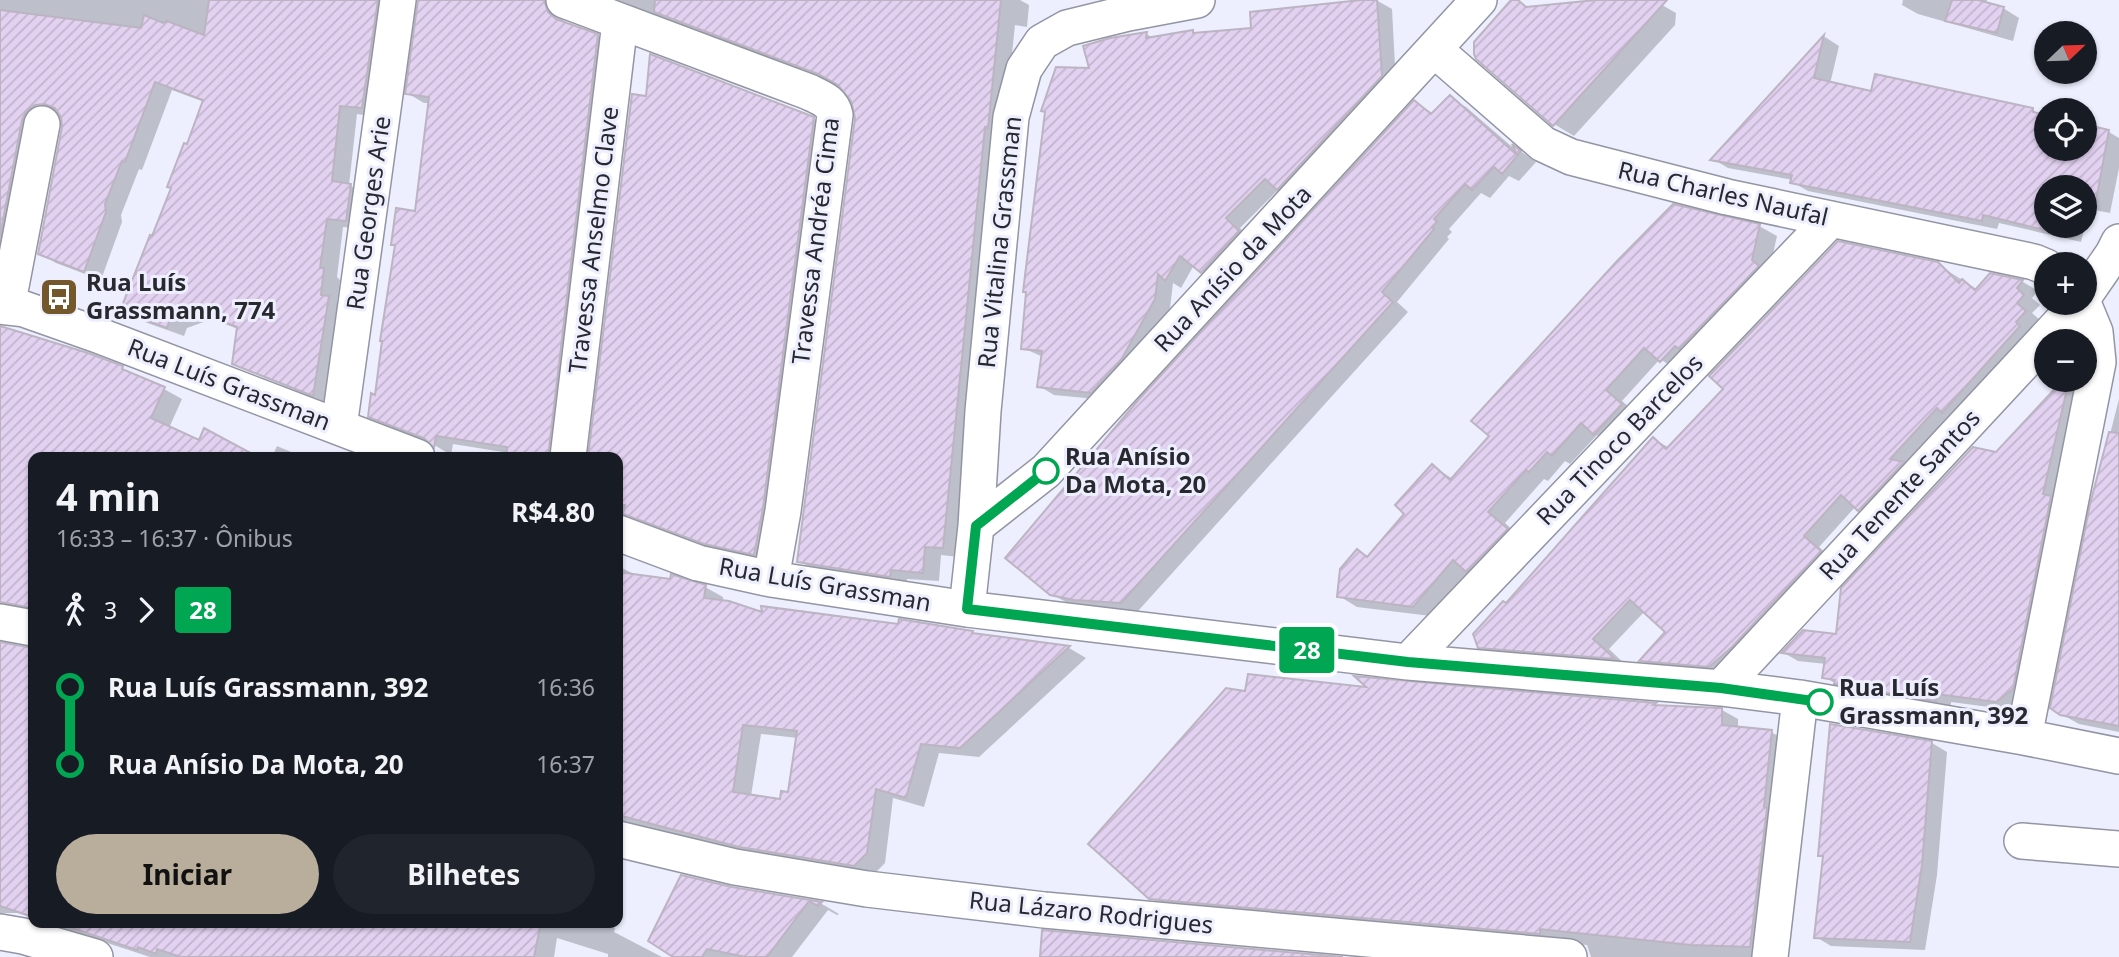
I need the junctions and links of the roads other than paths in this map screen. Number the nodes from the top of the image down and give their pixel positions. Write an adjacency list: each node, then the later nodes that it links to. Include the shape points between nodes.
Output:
1 (398, 0): 15 (street, Rua Georges Arie)
2 (564, 0): 5 (street, Travessa Andréa Cima)
3 (1197, 0): 18 (street, Rua Vitalina Grassman, via 1067,28 1042,42 1024,69 1011,117)
4 (1479, 0): 6 (street, Rua Anísio da Mota)
5 (620, 22): 17 (street, Travessa Anselmo Clave); 20 (street, Travessa Andréa Cima, via 809,92 834,109)
6 (1435, 50): 8 (street, Rua Charles Naufal, via 1543,144 1562,153); 18 (street, Rua Anísio da Mota, via 1046,471)
7 (41, 124): 12 (street)
8 (1831, 219): 10 (street, Rua Charles Naufal); 24 (street, Rua Tinoco Barcelos)
9 (2116, 248): 11 (street)
10 (2034, 262)
11 (2097, 276)
12 (3, 307): 15 (street, Rua Luís Grassman, via 24,309 95,334)
13 (2070, 315): 25 (street, Rua Tenente Santos)
14 (2087, 315): 27 (street, via 2095,332 2098,362)
15 (339, 427): 16 (street, Rua Luís Grassman)
16 (403, 452)
17 (569, 452)
18 (976, 526): 21 (street, Rua Vitalina Grassman)
19 (623, 535): 20 (street, Rua Luís Grassman, via 698,563)
20 (771, 579): 21 (street, Rua Luís Grassman)
21 (967, 609): 24 (street, Rua Luís Grassman)
22 (0, 622): 23 (street)
23 (28, 627)
24 (1408, 662): 25 (street, Rua Luís Grassman)
25 (1721, 688): 26 (street, Rua Luís Grassman)
26 (1800, 698): 27 (street, Rua Luís Grassman); 35 (street)
27 (2024, 737): 28 (street, Rua Luís Grassman)
28 (2119, 756)
29 (623, 840): 34 (street, Rua Lázaro Rodrigues, via 735,867 867,889 1044,910)
30 (2022, 841): 31 (street)
31 (2119, 849)
32 (0, 932): 33 (street)
33 (95, 957)
34 (1569, 957)
35 (1770, 957)

